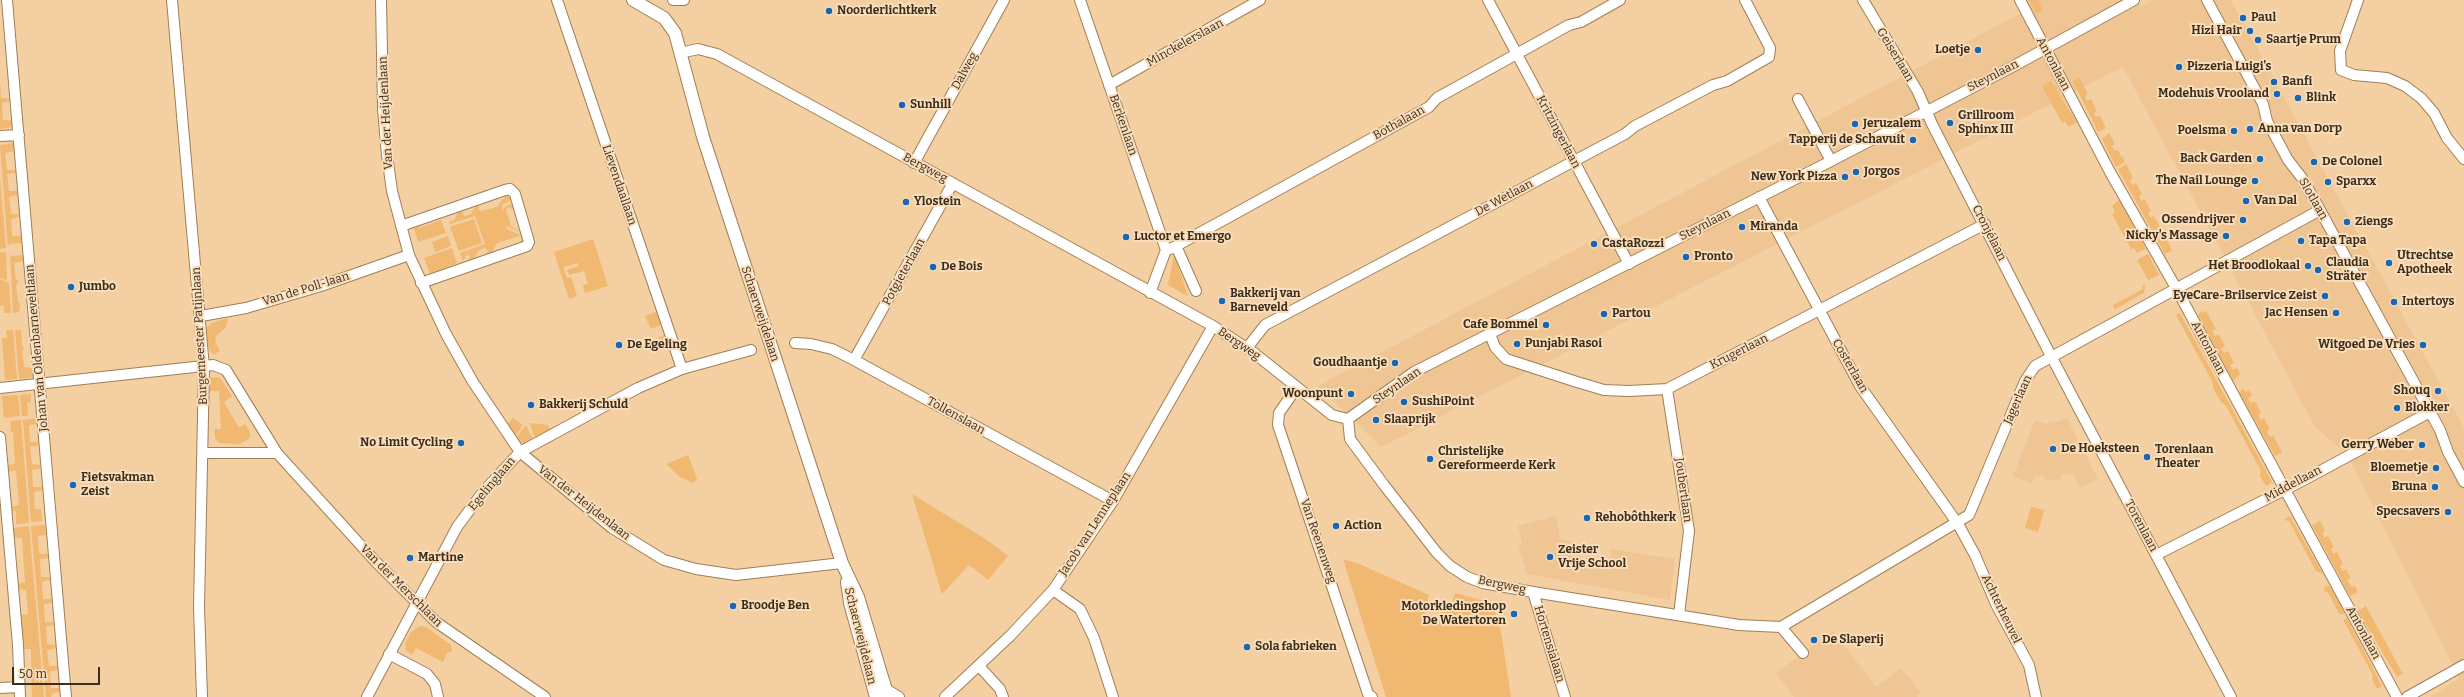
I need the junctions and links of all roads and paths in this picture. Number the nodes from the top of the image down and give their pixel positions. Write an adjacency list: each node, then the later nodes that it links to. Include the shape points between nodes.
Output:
1 (7, 0): 25 (street, Johan van Oldenbarneveltlaan)
2 (172, 0): 45 (street, Burgemeester Patijnlaan)
3 (381, 0): 35 (street, Van der Heijdenlaan, via 383,109 387,155 392,191)
4 (557, 0): 54 (street, Lievendaallaan)
5 (633, 0): 20 (street, Schaerweijdelaan, via 664,18 675,33)
6 (673, 0): 7 (street)
7 (684, 0)
8 (1004, 0): 30 (street, Dalweg)
9 (1080, 0): 22 (street, Berkenlaan)
10 (1260, 0): 22 (street, Minckelerslaan)
11 (1488, 0): 21 (street, Kritzingerlaan)
12 (1620, 0): 21 (street, Bothalaan, via 1582,22 1569,25)
13 (1745, 0): 28 (street, De Wetlaan, via 1770,48 1769,57)
14 (1863, 0): 24 (street, Geiserlaan, via 1918,92)
15 (2020, 0): 19 (street, Antonlaan)
16 (2134, 0): 19 (street, Steynlaan)
17 (2207, 0): 33 (street, Slotlaan, via 2263,104 2267,121)
18 (2358, 0): 27 (street, via 2340,51 2341,70 2354,75 2387,78 2405,86 2421,98 2434,113 2447,138)
19 (2045, 48): 24 (street, Steynlaan); 41 (street, Antonlaan, via 2110,172)
20 (680, 52): 30 (street, Bergweg, via 698,49 717,54); 71 (street, Schaerweijdelaan, via 703,137)
21 (1518, 55): 28 (street, Kritzingerlaan); 36 (street, Bothalaan)
22 (1109, 85): 37 (street, Berkenlaan)
23 (1798, 99): 29 (street)
24 (1926, 111): 29 (street, Steynlaan); 34 (street, Cronjélaan)
25 (19, 135): 26 (street); 55 (street, Johan van Oldenbarneveltlaan)
26 (0, 136)
27 (2464, 159)
28 (1573, 161): 39 (street, Kritzingerlaan); 49 (street, De Wetlaan, via 1265,325)
29 (1831, 161): 32 (street, Steynlaan)
30 (914, 163): 31 (street, Bergweg)
31 (953, 183): 43 (street, Bergweg); 52 (street, Potgieterlaan)
32 (1759, 197): 39 (street, Steynlaan); 44 (street, Costerlaan)
33 (2320, 210): 41 (street, Jagerlaan); 59 (street, Slotlaan)
34 (1985, 224): 44 (street, Krugerlaan); 51 (street, Cronjélaan)
35 (401, 226): 38 (street, Van der Heijdenlaan); 40 (street, via 506,190 510,189 515,194 529,242 527,246)
36 (1176, 246): 37 (street); 42 (street)
37 (1166, 250): 43 (street)
38 (409, 255): 40 (street, Van der Heijdenlaan); 45 (street, Van de Poll-laan, via 321,286 246,308)
39 (1629, 264): 47 (street, Steynlaan)
40 (421, 283): 62 (street, Van der Heijdenlaan, via 473,382)
41 (2176, 288): 51 (street, Jagerlaan); 66 (street, Antonlaan)
42 (1196, 291)
43 (1150, 292): 46 (street, Bergweg)
44 (1818, 311): 58 (street, Krugerlaan); 69 (street, Costerlaan, via 1860,386)
45 (201, 316): 53 (street, Burgemeester Patijnlaan)
46 (1213, 326): 49 (street, Bergweg); 67 (street, Jacob van Lenneplaan)
47 (1490, 334): 58 (street, Krugerlaan, via 1495,347 1506,359 1577,382 1604,390); 60 (street, Steynlaan, via 1414,372)
48 (795, 343): 52 (street, Tollenslaan, via 832,349)
49 (1247, 348): 56 (street, Bergweg)
50 (751, 350): 54 (street, Egelinglaan)
51 (2051, 356): 69 (street, Jagerlaan, via 2034,366 2025,381 1969,516); 70 (street, Torenlaan)
52 (854, 360): 67 (street, Tollenslaan)
53 (204, 368): 55 (street); 63 (street, Burgemeester Patijnlaan); 64 (street, Van der Merschlaan, via 213,366 226,370)
54 (682, 370): 62 (street, Egelinglaan, via 593,411)
55 (40, 384): 57 (street); 86 (street, Johan van Oldenbarneveltlaan)
56 (1297, 387): 60 (street, Bergweg, via 1332,415); 96 (street, Van Reenenweg, via 1279,413 1278,425 1368,694)
57 (0, 388)
58 (1666, 389): 76 (street, Joubertlaan, via 1689,531)
59 (2430, 412): 65 (street, Slotlaan); 66 (street, Middellaan)
60 (1348, 419): 74 (street, Bergweg, via 1350,439 1450,566 1483,583)
61 (0, 437): 68 (street)
62 (520, 452): 71 (street, Van der Heijdenlaan, via 612,528 664,560 696,569 736,575); 75 (street, Egelinglaan, via 483,492 457,527)
63 (204, 453): 64 (street); 87 (street, Burgemeester Patijnlaan, via 199,607)
64 (277, 453): 75 (street, Van der Merschlaan, via 374,561)
65 (2464, 482)
66 (2284, 489): 70 (street, Middellaan); 100 (street, Antonlaan)
67 (1112, 501): 73 (street, Jacob van Lenneplaan)
68 (4, 520): 84 (street, via 20,668)
69 (1958, 524): 77 (street, Jagerlaan); 98 (street, Achterheuvel, via 1975,555 1996,604 2029,665)
70 (2156, 555): 99 (street, Torenlaan)
71 (842, 563): 72 (street, Schaerweijdelaan)
72 (846, 574): 85 (street, Schaerweijdelaan, via 858,597); 91 (street, Schaerweijdelaan, via 850,603)
73 (1053, 590): 82 (street, Jacob van Lenneplaan); 95 (street, via 1080,609 1094,638)
74 (1533, 592): 76 (street, Bergweg); 97 (street, Hortensialaan)
75 (417, 602): 80 (street, Egelinglaan); 90 (street, Van der Merschlaan, via 436,622)
76 (1679, 615): 78 (street, Bergweg)
77 (1781, 627): 78 (street, Jagerlaan); 79 (street)
78 (1762, 628)
79 (1803, 653)
80 (389, 654): 88 (street, Egelinglaan); 89 (street, via 427,674 435,684)
81 (2464, 665): 101 (street)
82 (979, 666): 93 (street, Jacob van Lenneplaan); 94 (street, via 1000,689)
83 (0, 688): 84 (street)
84 (19, 692)
85 (887, 693): 92 (street)
86 (66, 697)
87 (202, 697)
88 (367, 697)
89 (438, 697)
90 (545, 697)
91 (876, 697)
92 (899, 697)
93 (945, 697)
94 (1003, 697)
95 (1113, 697)
96 (1372, 697)
97 (1565, 697)
98 (2036, 697)
99 (2231, 697)
100 (2396, 697)
101 (2407, 697)

